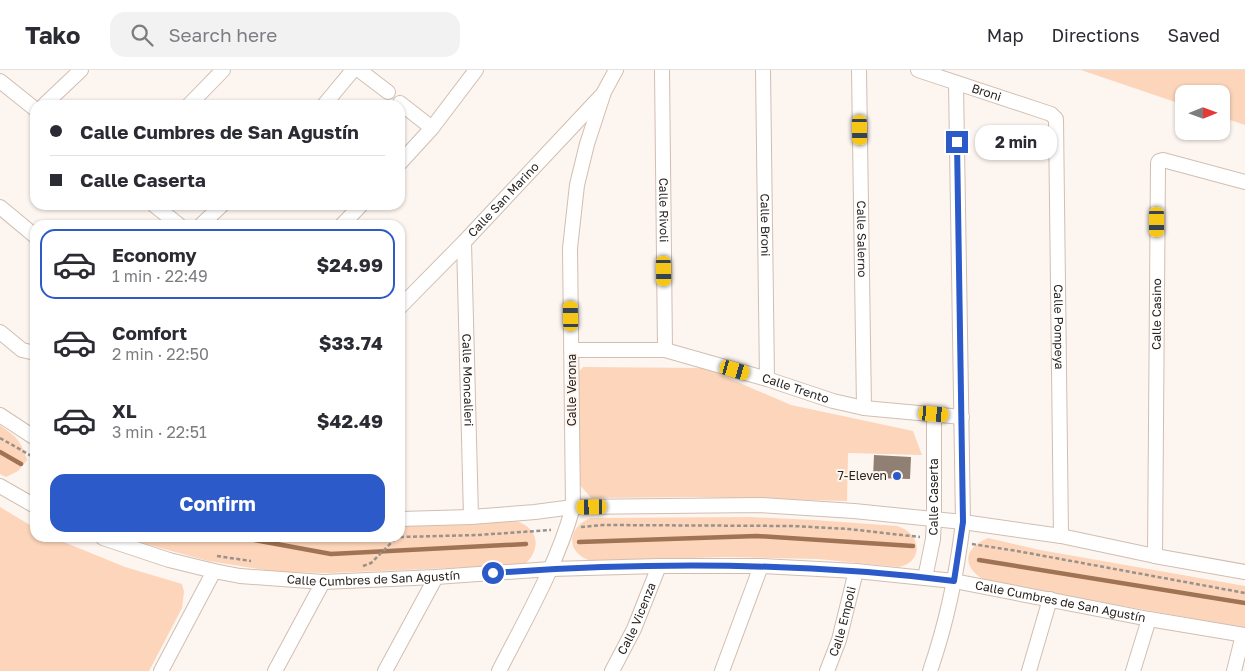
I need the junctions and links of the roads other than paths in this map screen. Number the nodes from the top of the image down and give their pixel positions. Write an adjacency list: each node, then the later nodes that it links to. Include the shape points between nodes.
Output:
1 (81, 70): 15 (street)
2 (223, 70): 16 (street)
3 (353, 70): 17 (street)
4 (359, 70): 13 (street)
5 (476, 70): 21 (street)
6 (616, 70): 14 (street, Calle Verona)
7 (662, 70): 36 (street, Calle Rivoli)
8 (764, 70): 38 (street, Calle Broni)
9 (858, 70): 39 (street, Calle Salerno)
10 (918, 70): 12 (street, Broni)
11 (0, 81): 18 (street)
12 (956, 82): 20 (street, Broni); 42 (street)
13 (388, 92)
14 (604, 92): 32 (street, Calle San Marino); 35 (street, Calle Verona, via 577,185 570,248)
15 (49, 100)
16 (193, 100)
17 (328, 100)
18 (30, 105)
19 (405, 107): 21 (street)
20 (1054, 117): 51 (street, Calle Pompeya)
21 (432, 128): 22 (street)
22 (405, 158)
23 (1245, 182): 53 (street, Calle Casino, via 1163,160 1158,163)
24 (0, 207): 31 (street)
25 (160, 210): 28 (street)
26 (217, 210): 29 (street)
27 (356, 210): 30 (street)
28 (173, 220)
29 (206, 220)
30 (347, 220)
31 (30, 232)
32 (464, 242): 33 (street, Calle San Marino); 47 (street, Calle Moncalieri)
33 (405, 302)
34 (0, 332): 37 (street, via 22,350)
35 (572, 350): 36 (street, Calle Trento); 46 (street, Calle Verona)
36 (665, 350): 38 (street, Calle Trento)
37 (30, 352)
38 (767, 379): 39 (street, Calle Trento)
39 (864, 408): 40 (street, Calle Trento)
40 (934, 414): 42 (street, Calle Trento); 49 (street, Calle Caserta)
41 (0, 415): 43 (street)
42 (962, 417): 50 (street)
43 (30, 435)
44 (0, 486): 45 (street)
45 (30, 500)
46 (573, 507): 47 (street); 49 (street, via 760,505); 56 (street, Calle Verona)
47 (471, 517): 48 (street)
48 (405, 519)
49 (934, 519): 50 (street); 61 (street, Calle Caserta)
50 (963, 522): 51 (street); 62 (street)
51 (1060, 536): 53 (street)
52 (115, 542): 58 (street, Calle Cumbres de San Agustín)
53 (1155, 556): 59 (street)
54 (658, 566): 55 (street, Calle Cumbres de San Agustín); 56 (street, Calle Cumbres de San Agustín); 71 (street, Calle Vicenza, via 634,629)
55 (761, 566): 57 (street, Calle Cumbres de San Agustín); 72 (street)
56 (551, 569): 60 (street, Calle Cumbres de San Agustín); 70 (street, Calle Verona)
57 (856, 571): 61 (street, Calle Cumbres de San Agustín); 73 (street, Calle Empoli, via 839,640)
58 (214, 572): 63 (street, Calle Cumbres de San Agustín); 67 (street)
59 (1245, 572)
60 (436, 577): 63 (street, Calle Cumbres de San Agustín); 69 (street)
61 (925, 578): 62 (street, Calle Cumbres de San Agustín)
62 (954, 581): 64 (street, Calle Cumbres de San Agustín); 74 (street)
63 (323, 582): 68 (street)
64 (1050, 599): 65 (street, Calle Cumbres de San Agustín); 75 (street)
65 (1149, 619): 66 (street, Calle Cumbres de San Agustín); 76 (street)
66 (1244, 635): 77 (street)
67 (161, 671)
68 (276, 671)
69 (384, 671)
70 (499, 671)
71 (612, 671)
72 (722, 671)
73 (827, 671)
74 (930, 671)
75 (1029, 671)
76 (1133, 671)
77 (1234, 671)

